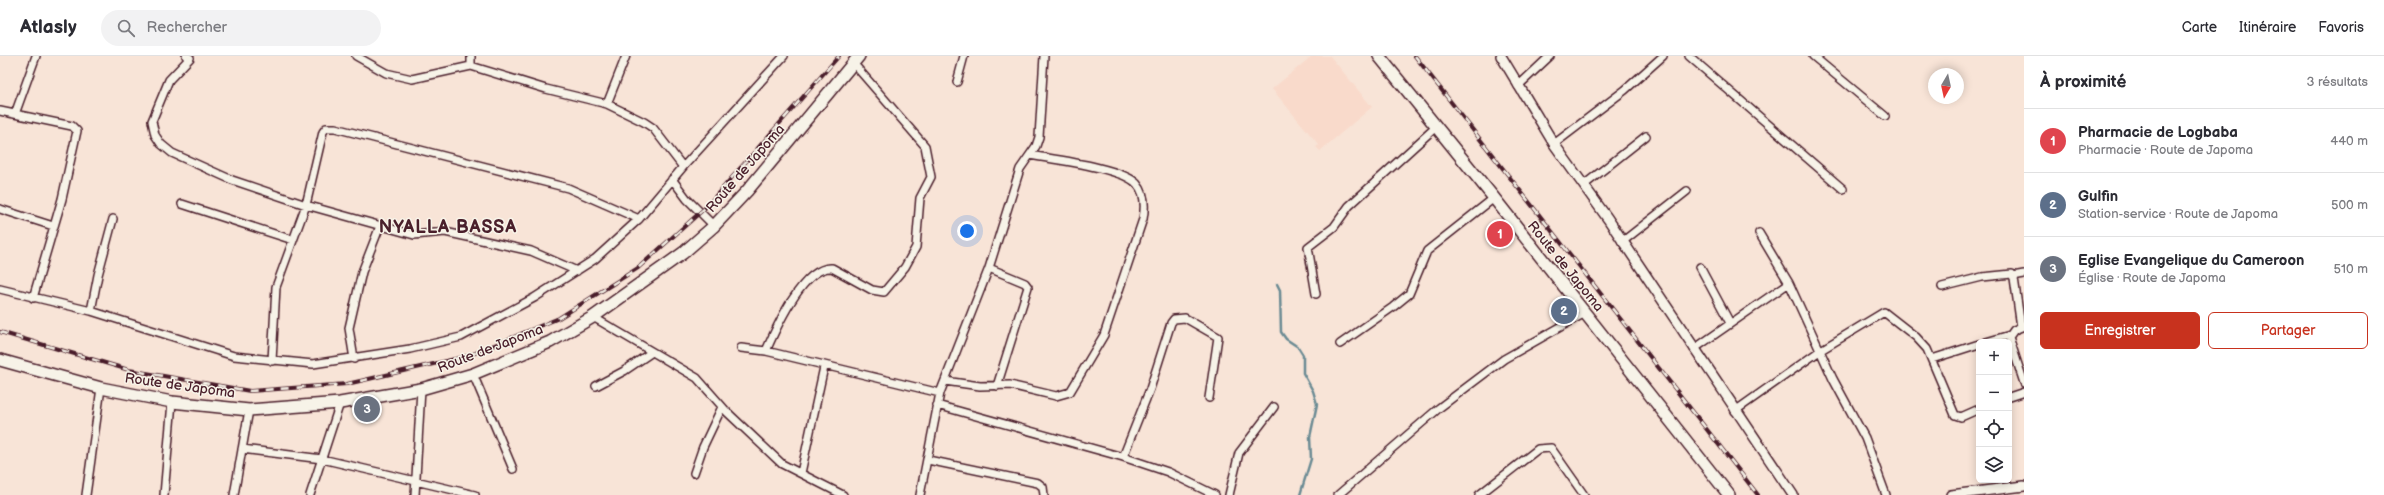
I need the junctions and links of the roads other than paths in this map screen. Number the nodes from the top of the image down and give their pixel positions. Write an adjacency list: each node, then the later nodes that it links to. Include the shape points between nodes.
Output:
1 (36, 56): 21 (street)
2 (186, 56): 34 (street, via 190,58 169,80 152,122 152,128 161,144 172,153 214,172)
3 (356, 56): 16 (street, via 386,73 412,79)
4 (471, 56): 16 (street)
5 (626, 56): 19 (street)
6 (784, 56): 27 (street)
7 (964, 56): 17 (street)
8 (1044, 56): 26 (street, via 1038,137)
9 (1379, 56): 23 (main road, Route de Japoma)
10 (1501, 56): 18 (main road)
11 (1550, 56): 18 (street)
12 (1663, 56): 25 (street, via 1625,90)
13 (1689, 56): 30 (street)
14 (1813, 56): 22 (street)
15 (856, 60): 40 (main road, Route de Japoma, via 747,191); 66 (street, via 925,146 929,157 931,177 920,198 916,247 905,267 884,292 872,290 832,268 816,272 792,300)
16 (471, 66): 19 (street)
17 (957, 82)
18 (1518, 86): 25 (main road)
19 (607, 104): 27 (street, via 652,128)
20 (0, 111): 21 (street)
21 (15, 114): 38 (street, via 72,126 77,131 62,199)
22 (1885, 116)
23 (1437, 126): 32 (main road, Route de Japoma); 52 (street, via 1349,206 1334,226 1308,247)
24 (1646, 136): 29 (street)
25 (1554, 144): 29 (main road)
26 (1030, 155): 44 (street, via 1020,169); 77 (street, via 1118,173 1137,184 1142,193 1143,219 1104,335 1070,392 1056,396 1015,386)
27 (683, 167): 28 (street)
28 (672, 179): 37 (street); 40 (street)
29 (1584, 185): 43 (main road)
30 (1843, 189)
31 (1687, 191): 43 (street)
32 (1494, 198): 55 (main road, Route de Japoma); 61 (street, via 1427,251 1409,294)
33 (182, 204): 42 (street)
34 (306, 205): 37 (street, via 323,132 330,128 568,188); 39 (street); 42 (street)
35 (0, 209): 38 (street)
36 (113, 219): 54 (street)
37 (639, 219): 46 (street, via 595,259)
38 (53, 226): 53 (street)
39 (380, 226): 46 (street, via 414,235 445,232 531,251); 69 (street, via 362,272 350,328)
40 (714, 226): 56 (main road, Route de Japoma, via 683,254)
41 (1759, 233): 49 (street)
42 (293, 240): 71 (street, via 276,287)
43 (1622, 242): 64 (main road)
44 (988, 268): 74 (street); 77 (street, via 1025,283 1028,288)
45 (1700, 268): 57 (street)
46 (577, 271): 69 (street, via 467,336)
47 (2024, 274): 48 (street)
48 (2013, 276): 50 (street, via 2008,273 1982,277); 58 (street)
49 (1789, 283): 57 (street); 65 (street)
50 (1942, 287)
51 (0, 290): 53 (street)
52 (1316, 294)
53 (33, 298): 54 (street)
54 (91, 311): 71 (street, via 229,354)
55 (1585, 313): 112 (street, via 1504,359 1439,408); 115 (main road, Route de Japoma)
56 (593, 317): 67 (street); 73 (main road, Route de Japoma, via 550,342)
57 (1730, 323): 64 (street)
58 (2022, 327): 59 (street)
59 (2010, 334): 60 (street); 75 (street)
60 (1995, 339)
61 (1340, 344)
62 (1976, 345): 68 (street)
63 (741, 348): 66 (street)
64 (1694, 349): 91 (main road)
65 (1821, 350): 68 (street, via 1884,312 1916,337); 91 (street); 117 (street, via 1833,379 1865,438)
66 (766, 351): 72 (street)
67 (652, 352): 76 (street); 87 (street, via 697,378)
68 (1932, 358): 90 (street, via 1955,415 1961,417)
69 (354, 359): 71 (street, via 317,364)
70 (0, 360): 78 (main road, Route de Japoma)
71 (272, 361)
72 (824, 367): 81 (street); 98 (street)
73 (473, 374): 79 (main road, Route de Japoma); 96 (street)
74 (945, 381): 77 (street); 81 (street)
75 (2024, 383)
76 (596, 386)
77 (997, 386)
78 (101, 388): 84 (main road, Route de Japoma); 101 (street)
79 (421, 389): 85 (main road, Route de Japoma); 99 (street)
80 (2024, 392): 82 (street)
81 (940, 393): 86 (street)
82 (2012, 396)
83 (1209, 398): 93 (street, via 1218,337 1185,318 1174,319)
84 (172, 402): 89 (main road, Route de Japoma); 102 (street)
85 (340, 403): 89 (main road, Route de Japoma); 94 (street)
86 (937, 405): 93 (street); 95 (street)
87 (722, 407): 97 (street); 98 (street, via 782,464)
88 (1274, 407): 111 (street, via 1239,453)
89 (248, 410): 92 (street)
90 (1976, 410)
91 (1735, 411): 116 (main road)
92 (242, 449): 94 (street); 103 (street)
93 (1123, 457): 110 (street, via 1174,474)
94 (322, 459): 99 (street); 104 (street)
95 (928, 460): 108 (street); 109 (street, via 1038,483 1043,487)
96 (513, 469)
97 (694, 473)
98 (801, 473): 107 (street)
99 (416, 481): 105 (street); 106 (street)
100 (2024, 486): 118 (main road)
101 (86, 495)
102 (164, 495)
103 (234, 495)
104 (310, 495)
105 (415, 495)
106 (475, 495)
107 (843, 495)
108 (920, 495)
109 (1044, 495)
110 (1215, 495)
111 (1229, 495)
112 (1338, 495)
113 (1479, 495): 114 (street, via 1544,447 1551,448)
114 (1584, 495)
115 (1729, 495)
116 (1793, 495)
117 (1886, 495)
118 (1951, 495)

